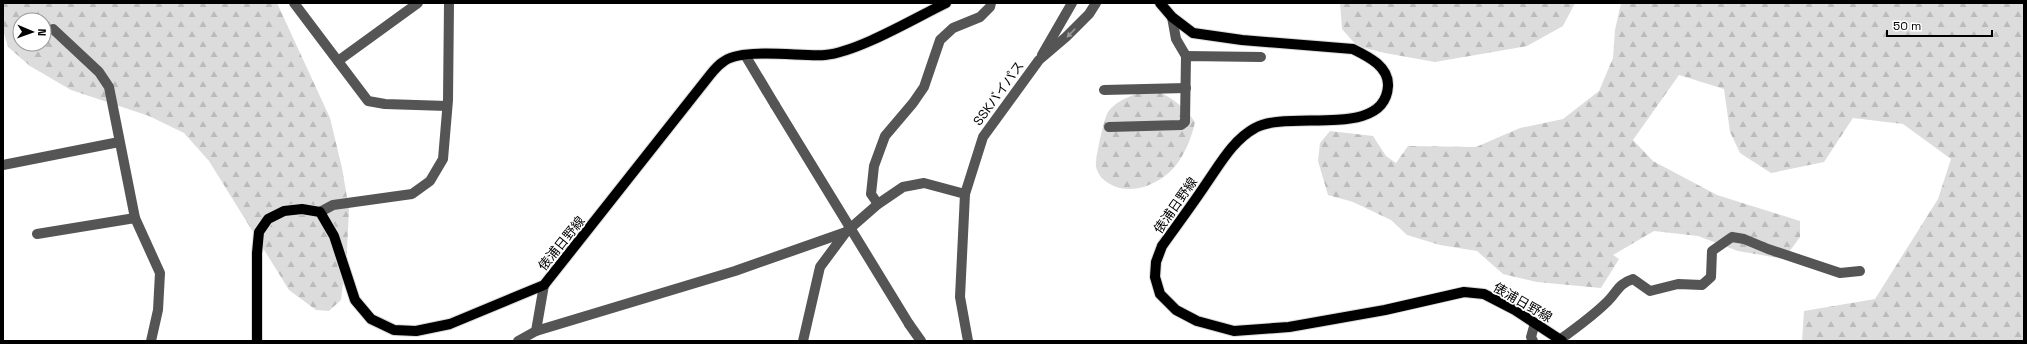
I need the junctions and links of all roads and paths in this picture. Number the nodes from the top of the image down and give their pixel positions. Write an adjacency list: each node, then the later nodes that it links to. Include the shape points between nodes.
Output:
1 (294, 3): 15 (street)
2 (418, 3): 15 (street)
3 (448, 3): 18 (street)
4 (946, 3): 11 (main road, 俵浦日野線, via 858,46 827,55)
5 (991, 3): 23 (street, via 980,17 953,28 940,40 924,87 885,136 874,166 871,194)
6 (1072, 3): 14 (street)
7 (1096, 3): 14 (street, SSKバイパス, one-way to 14, via 1089,14)
8 (1160, 3): 9 (main road, 俵浦日野線)
9 (1172, 17): 12 (street, via 1176,39); 30 (main road, 俵浦日野線, via 1193,33 1242,40 1353,49 1381,66 1388,82 1387,92 1380,107 1366,116 1270,122 1256,127 1241,138 1225,156 1162,246 1156,262 1155,277 1160,294 1176,310 1197,321 1234,331 1289,327 1370,313 1464,292 1484,294)
10 (53, 29): 20 (street, via 99,72 109,88)
11 (745, 55): 29 (main road, 俵浦日野線, via 724,60 710,75); 37 (street, bridge)
12 (1186, 56): 13 (street); 16 (street)
13 (1261, 57)
14 (1039, 60): 22 (street, SSKバイパス, via 983,137)
15 (338, 61): 18 (street, via 368,101)
16 (1186, 88): 17 (street); 19 (street, via 1186,122 1181,125)
17 (1104, 90)
18 (447, 106): 24 (street, via 443,159 430,181 412,194 333,205)
19 (1108, 127)
20 (119, 142): 21 (street); 25 (street)
21 (3, 165)
22 (965, 194): 23 (street, via 924,183 903,187); 38 (street, SSKバイパス, via 960,297)
23 (878, 204): 26 (street)
24 (320, 212): 29 (main road, 俵浦日野線, via 334,236 355,300 371,319 394,330 416,331 450,324); 34 (main road, via 284,211 268,219 260,232 257,253)
25 (135, 218): 27 (street); 33 (street, via 160,273 158,310)
26 (846, 232): 31 (street, via 735,271); 36 (street, via 820,267)
27 (37, 234)
28 (1860, 271): 32 (street, via 1840,273 1732,237 1712,251 1711,277 1702,285 1678,284 1650,290 1633,279 1622,282 1609,300)
29 (544, 285): 31 (street)
30 (1535, 323): 32 (main road, 俵浦日野線); 39 (street, via 1531,337)
31 (536, 331): 35 (street)
32 (1562, 340)
33 (151, 341)
34 (257, 341)
35 (518, 341)
36 (803, 341)
37 (921, 341)
38 (968, 341)
39 (1533, 341)

